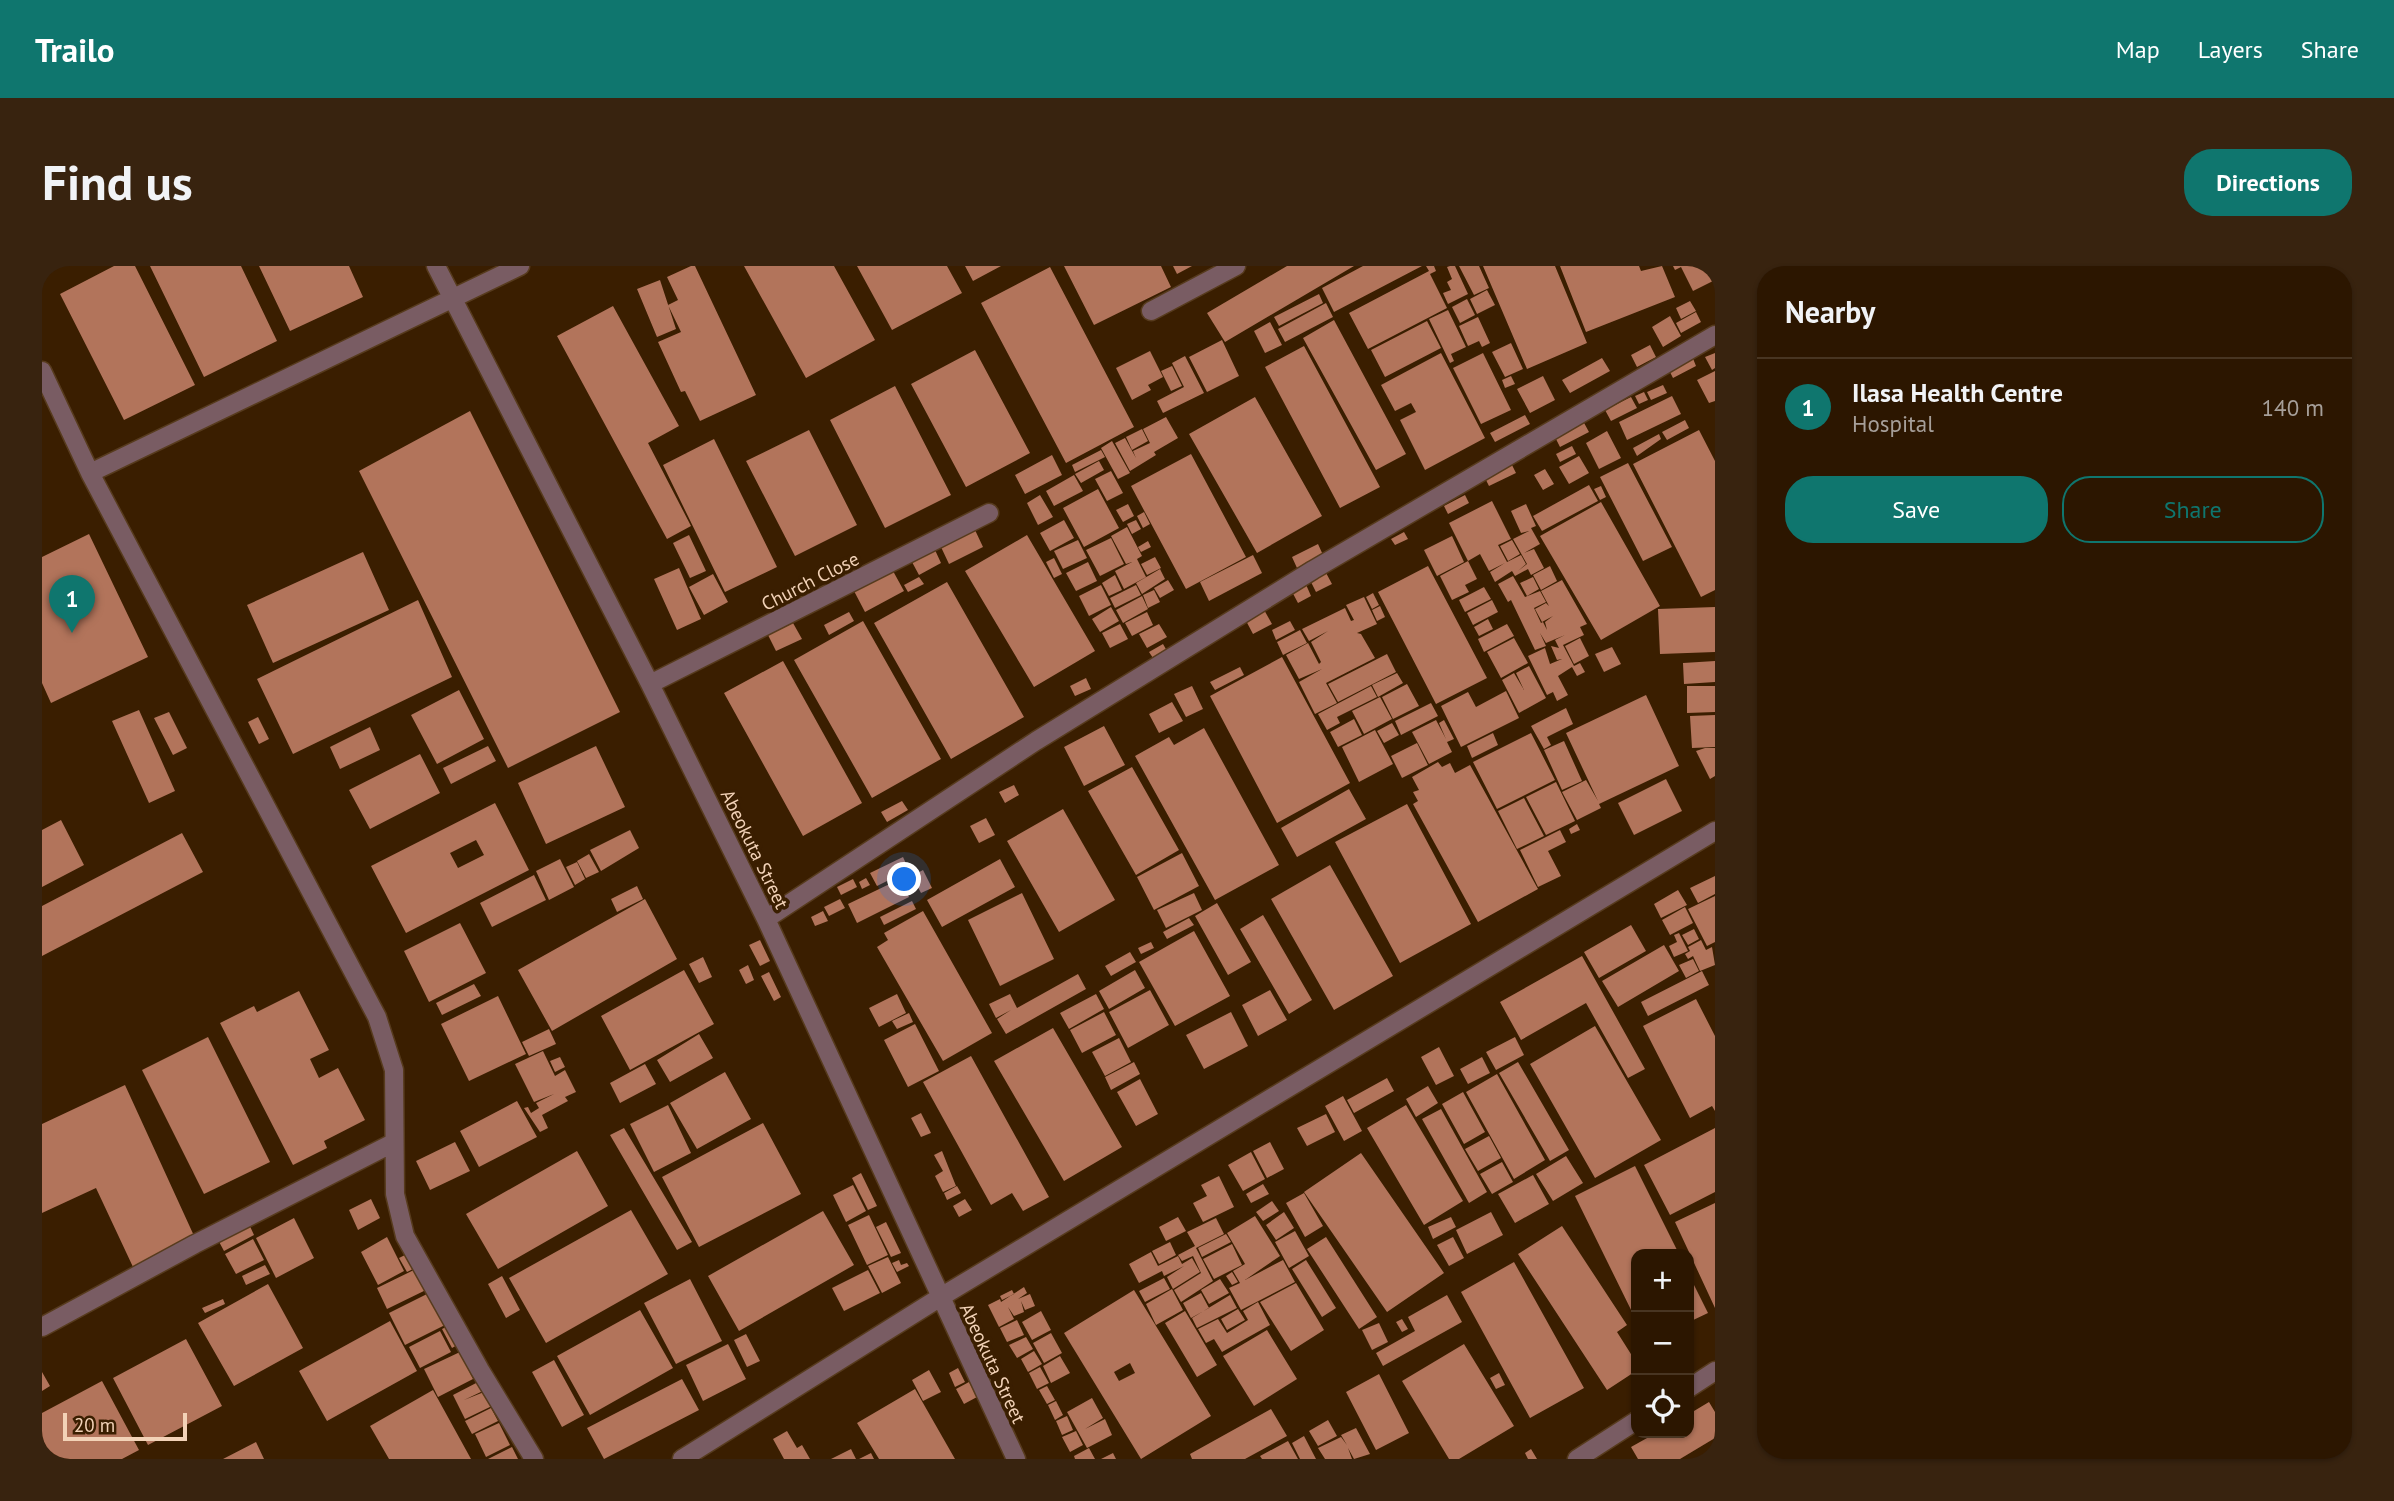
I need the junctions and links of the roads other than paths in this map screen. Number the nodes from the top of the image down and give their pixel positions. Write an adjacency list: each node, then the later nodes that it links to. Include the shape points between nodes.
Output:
1 (436, 266): 4 (street, Abeokuta Street)
2 (520, 266): 4 (street)
3 (1236, 266): 5 (street)
4 (453, 298): 8 (street); 10 (street, Abeokuta Street)
5 (1151, 311)
6 (1715, 335): 12 (street, via 1047,733)
7 (42, 371): 8 (street)
8 (90, 473): 13 (street, via 377,1017 394,1070)
9 (989, 513): 10 (street, Church Close)
10 (650, 684): 12 (street, Abeokuta Street)
11 (1715, 831): 14 (street)
12 (766, 919): 14 (street, Abeokuta Street)
13 (393, 1143): 15 (street); 19 (street, via 395,1194 405,1236)
14 (939, 1298): 20 (street); 21 (street, Abeokuta Street)
15 (42, 1327)
16 (1715, 1371): 17 (street)
17 (1694, 1385)
18 (1631, 1424): 22 (street)
19 (534, 1459)
20 (682, 1459)
21 (1016, 1459)
22 (1577, 1459)

